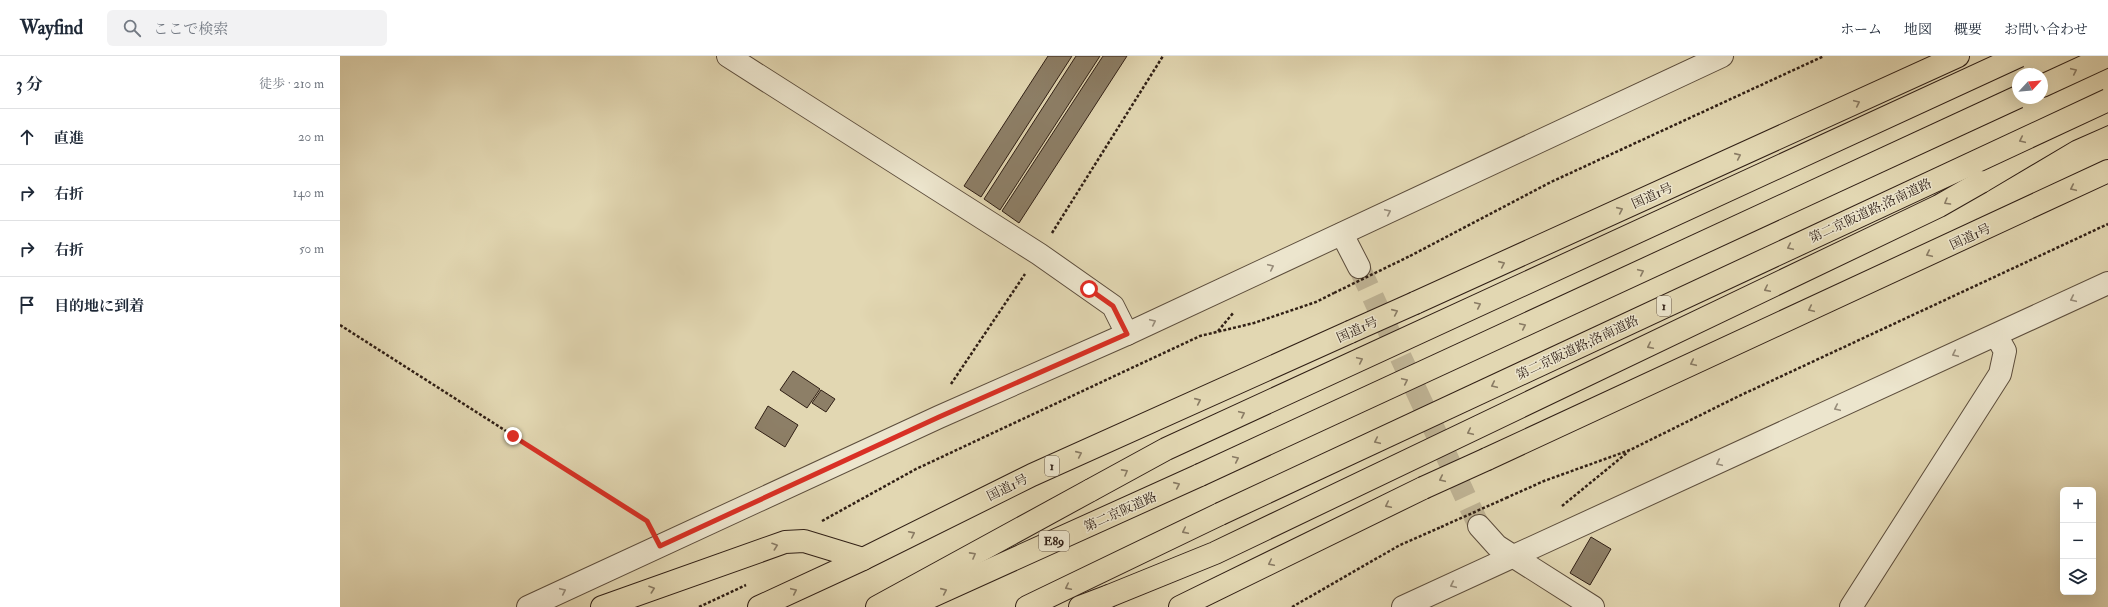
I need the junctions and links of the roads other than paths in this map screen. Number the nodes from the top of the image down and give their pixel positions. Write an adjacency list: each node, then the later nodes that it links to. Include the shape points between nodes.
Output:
1 (728, 56): 14 (street, via 1039,254 1113,306)
2 (1722, 56): 11 (street, one-way to 2)
3 (1958, 56): 17 (highway, 国道1号 / 1, one-way to 3, bridge, via 1032,475)
4 (2019, 56): 22 (highway, one-way to 4, bridge, via 1166,449)
5 (2106, 56): 6 (highway, one-way to 5)
6 (2048, 83)
7 (2012, 100): 23 (highway, 第二京阪道路 / E89, one-way to 7, bridge)
8 (2108, 100): 24 (highway, 第二京阪道路;洛南道路 / 1, one-way to 24, bridge, via 1220,514)
9 (2108, 113): 25 (highway, one-way to 25, bridge, via 2068,131 1939,206 1222,549)
10 (2108, 171): 26 (highway, 国道1号, one-way to 26, bridge, via 1423,488)
11 (1342, 234): 12 (street); 14 (street, one-way to 11)
12 (1359, 267)
13 (2108, 283): 15 (street, one-way to 15)
14 (1127, 334): 19 (street, one-way to 14, via 946,414)
15 (1996, 335): 16 (street, one-way to 16); 29 (street, via 2005,351 2000,374)
16 (1514, 556): 18 (street); 18 (street, via 1497,546 1479,526 1482,553); 28 (street)
17 (862, 559): 20 (highway, one-way to 17, via 785,542 804,541); 21 (highway, 国道1号 / 1, one-way to 17)
18 (1476, 574): 27 (street, one-way to 27)
19 (528, 607)
20 (602, 607)
21 (759, 607)
22 (877, 607)
23 (908, 607)
24 (1027, 607)
25 (1080, 607)
26 (1180, 607)
27 (1403, 607)
28 (1593, 607)
29 (1851, 607)

